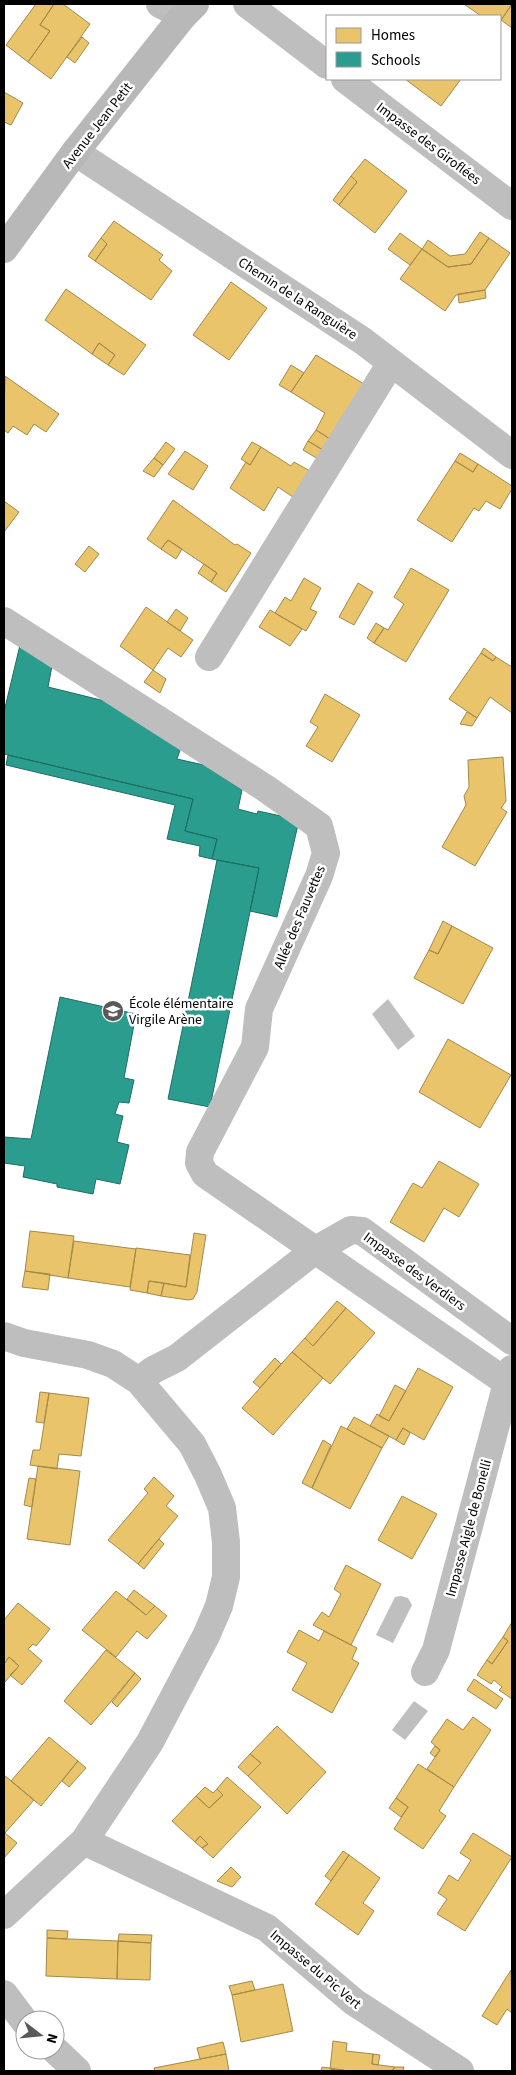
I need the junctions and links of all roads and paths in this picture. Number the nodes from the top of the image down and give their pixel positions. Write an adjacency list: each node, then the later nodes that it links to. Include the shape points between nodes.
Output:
1 (247, 4): 3 (street)
2 (179, 8): 5 (street, Avenue Jean Petit)
3 (326, 64)
4 (346, 80): 6 (street, Impasse des Giroflées)
5 (75, 152): 7 (street, Avenue Jean Petit); 8 (street, Chemin de la Ranguière, via 363,341)
6 (512, 206)
7 (4, 249)
8 (391, 363): 9 (street, Chemin de la Ranguière); 11 (street)
9 (512, 455)
10 (4, 621): 12 (street, Allée des Fauvettes, via 319,826 326,853 319,876 259,1009 255,1047 200,1152 199,1163 205,1174)
11 (209, 657)
12 (314, 1251): 13 (street, Impasse des Verdiers, via 351,1230 362,1231); 15 (street); 17 (street, Impasse des Verdiers, via 176,1358)
13 (502, 1334): 15 (street)
14 (4, 1336): 17 (street, via 88,1355 113,1364)
15 (472, 1359): 16 (street)
16 (510, 1380): 18 (street, Impasse Aigle de Bonelli, via 436,1650)
17 (139, 1381): 19 (street, via 192,1444 208,1474 222,1508 226,1576 219,1606 206,1636 158,1726)
18 (425, 1672)
19 (84, 1842): 20 (street); 25 (street, Impasse du Pic Vert, via 267,1928 354,2002)
20 (4, 1915)
21 (4, 1994): 22 (street)
22 (16, 2010)
23 (65, 2060): 24 (street)
24 (77, 2071)
25 (460, 2071)

